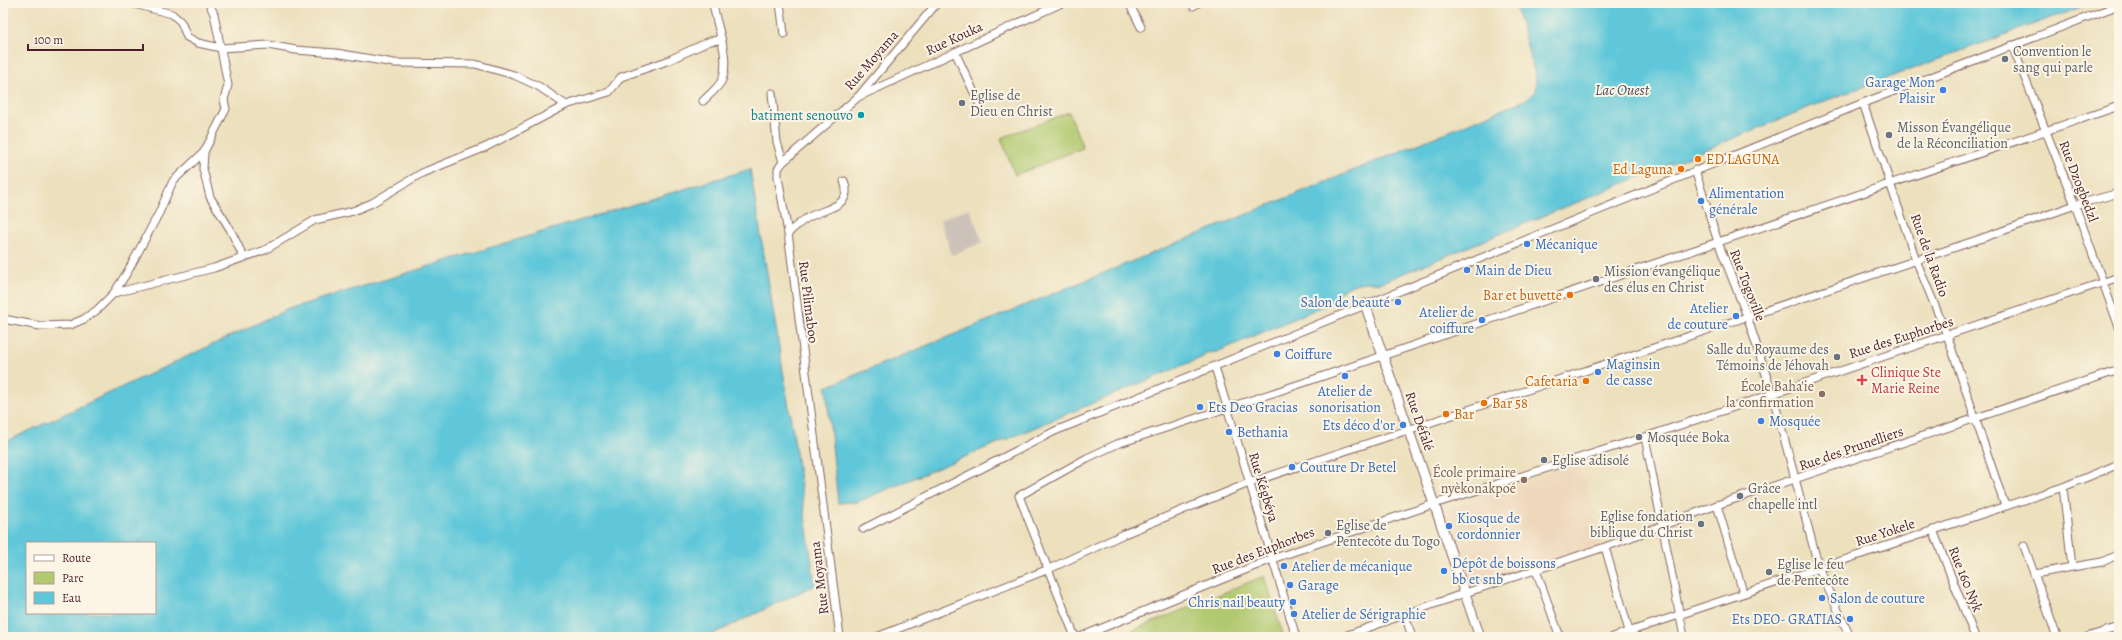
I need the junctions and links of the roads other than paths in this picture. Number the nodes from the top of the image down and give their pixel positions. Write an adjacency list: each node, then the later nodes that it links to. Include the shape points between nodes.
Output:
1 (131, 3): 13 (street, via 172,14 181,22 187,37 198,43)
2 (209, 3): 13 (street)
3 (713, 3): 11 (street)
4 (780, 3): 10 (street)
5 (937, 3): 16 (street, Rue Moyama)
6 (1062, 3): 14 (street, Rue Kouka)
7 (1129, 3): 9 (street)
8 (2119, 5): 12 (street)
9 (1141, 27)
10 (784, 34)
11 (721, 40): 17 (street, via 725,66 721,81); 20 (street, via 710,41 667,61 621,77 610,92)
12 (2012, 45): 19 (street); 22 (street, Rue Dzogbedzl)
13 (221, 48): 20 (street, via 268,45 394,63 476,64 538,86); 23 (street, via 228,85 224,100 226,109)
14 (955, 52): 16 (street, Rue Kouka); 18 (street)
15 (772, 93): 24 (street, Rue Pilimaboo)
16 (858, 97): 24 (street, Rue Moyama)
17 (704, 101)
18 (979, 103)
19 (1863, 103): 25 (street); 27 (street, Rue de la Radio)
20 (566, 105): 32 (street, via 486,147 422,173 372,203 353,211 315,220 264,250)
21 (2119, 106): 22 (street)
22 (2046, 131): 27 (street); 29 (street, Rue Dzogbedzl)
23 (204, 152): 32 (street, via 203,169 210,198 230,229); 36 (street, via 173,181 145,239)
24 (783, 162): 30 (street, Rue Pilimaboo, via 778,169 778,177)
25 (1695, 170): 31 (street, Rue Togoville); 37 (street)
26 (844, 181): 30 (street, via 847,189 838,205 809,216)
27 (1891, 183): 31 (street); 33 (street, Rue de la Radio)
28 (2119, 193): 29 (street)
29 (2076, 205): 33 (street); 35 (street, Rue Dzogbedzl)
30 (788, 233): 57 (street, Rue Pilimaboo)
31 (1718, 242): 38 (street, Rue Togoville); 42 (street)
32 (244, 258): 36 (street)
33 (1916, 260): 38 (street); 41 (street, Rue de la Radio)
34 (2119, 277): 35 (street, Rue des Euphorbes)
35 (2103, 282): 40 (street, Rue Dzogbedzl); 41 (street, Rue des Euphorbes)
36 (114, 293): 39 (street, via 97,310 70,325 40,326)
37 (1365, 304): 42 (street, Rue Défalé); 43 (street)
38 (1747, 316): 45 (street, Rue Togoville); 48 (street)
39 (3, 320)
40 (2119, 327)
41 (1947, 335): 45 (street, Rue des Euphorbes); 47 (street, Rue de la Radio)
42 (1382, 355): 46 (street); 48 (street, Rue Défalé)
43 (1215, 367): 46 (street, Rue Kégbéya); 59 (street, via 1055,431)
44 (2119, 370): 47 (street, Rue des Prunelliers)
45 (1772, 393): 49 (street, Rue des Euphorbes); 51 (street, Rue Togoville)
46 (1227, 408): 52 (street, Rue Kégbéya); 67 (street, via 1104,449 1019,496)
47 (1976, 419): 51 (street, Rue des Prunelliers); 56 (street, Rue de la Radio)
48 (1408, 430): 52 (street); 54 (street, Rue Défalé)
49 (1645, 437): 54 (street, Rue des Euphorbes); 58 (street)
50 (2119, 464): 53 (street, Rue Yokele)
51 (1795, 481): 55 (street, Rue des Prunelliers); 66 (street, Rue Togoville)
52 (1249, 483): 64 (street, Rue Kégbéya); 67 (street, via 1124,534)
53 (2063, 487): 56 (street, Rue Yokele); 65 (street)
54 (1434, 504): 64 (street, Rue des Euphorbes); 71 (street, Rue Défalé)
55 (1717, 505): 58 (street, Rue des Prunelliers); 70 (street)
56 (2004, 506): 60 (street, Rue Yokele)
57 (825, 517): 77 (street, Rue Moyama)
58 (1662, 526): 62 (street, Rue des Prunelliers); 73 (street)
59 (863, 529)
60 (1933, 530): 66 (street, Rue Yokele); 88 (street, Rue 160 Nyk)
61 (2024, 546): 69 (street)
62 (1605, 547): 68 (street, Rue des Prunelliers); 75 (street)
63 (2119, 554): 65 (street, via 2102,562)
64 (1272, 559): 80 (street, Rue des Euphorbes); 81 (street, Rue Kégbéya)
65 (2072, 564): 69 (street)
66 (1819, 568): 70 (street, Rue Yokele); 87 (street, Rue Togoville)
67 (1049, 569): 78 (street); 79 (street)
68 (1536, 570): 71 (street, Rue des Prunelliers); 84 (street)
69 (2034, 574): 89 (street)
70 (1743, 592): 73 (street, Rue Yokele)
71 (1465, 593): 72 (street, Rue des Prunelliers); 83 (street, Rue Défalé)
72 (1405, 615): 76 (street, Rue des Prunelliers); 82 (street)
73 (1679, 615): 75 (street, Rue Yokele); 86 (street)
74 (2119, 627): 90 (street)
75 (1629, 631): 85 (street, Rue Yokele)
76 (1346, 636)
77 (840, 637)
78 (877, 637)
79 (1075, 637)
80 (1080, 637)
81 (1296, 637)
82 (1412, 637)
83 (1480, 637)
84 (1560, 637)
85 (1613, 637)
86 (1684, 637)
87 (1850, 637)
88 (1975, 637)
89 (2057, 637)
90 (2087, 637)

